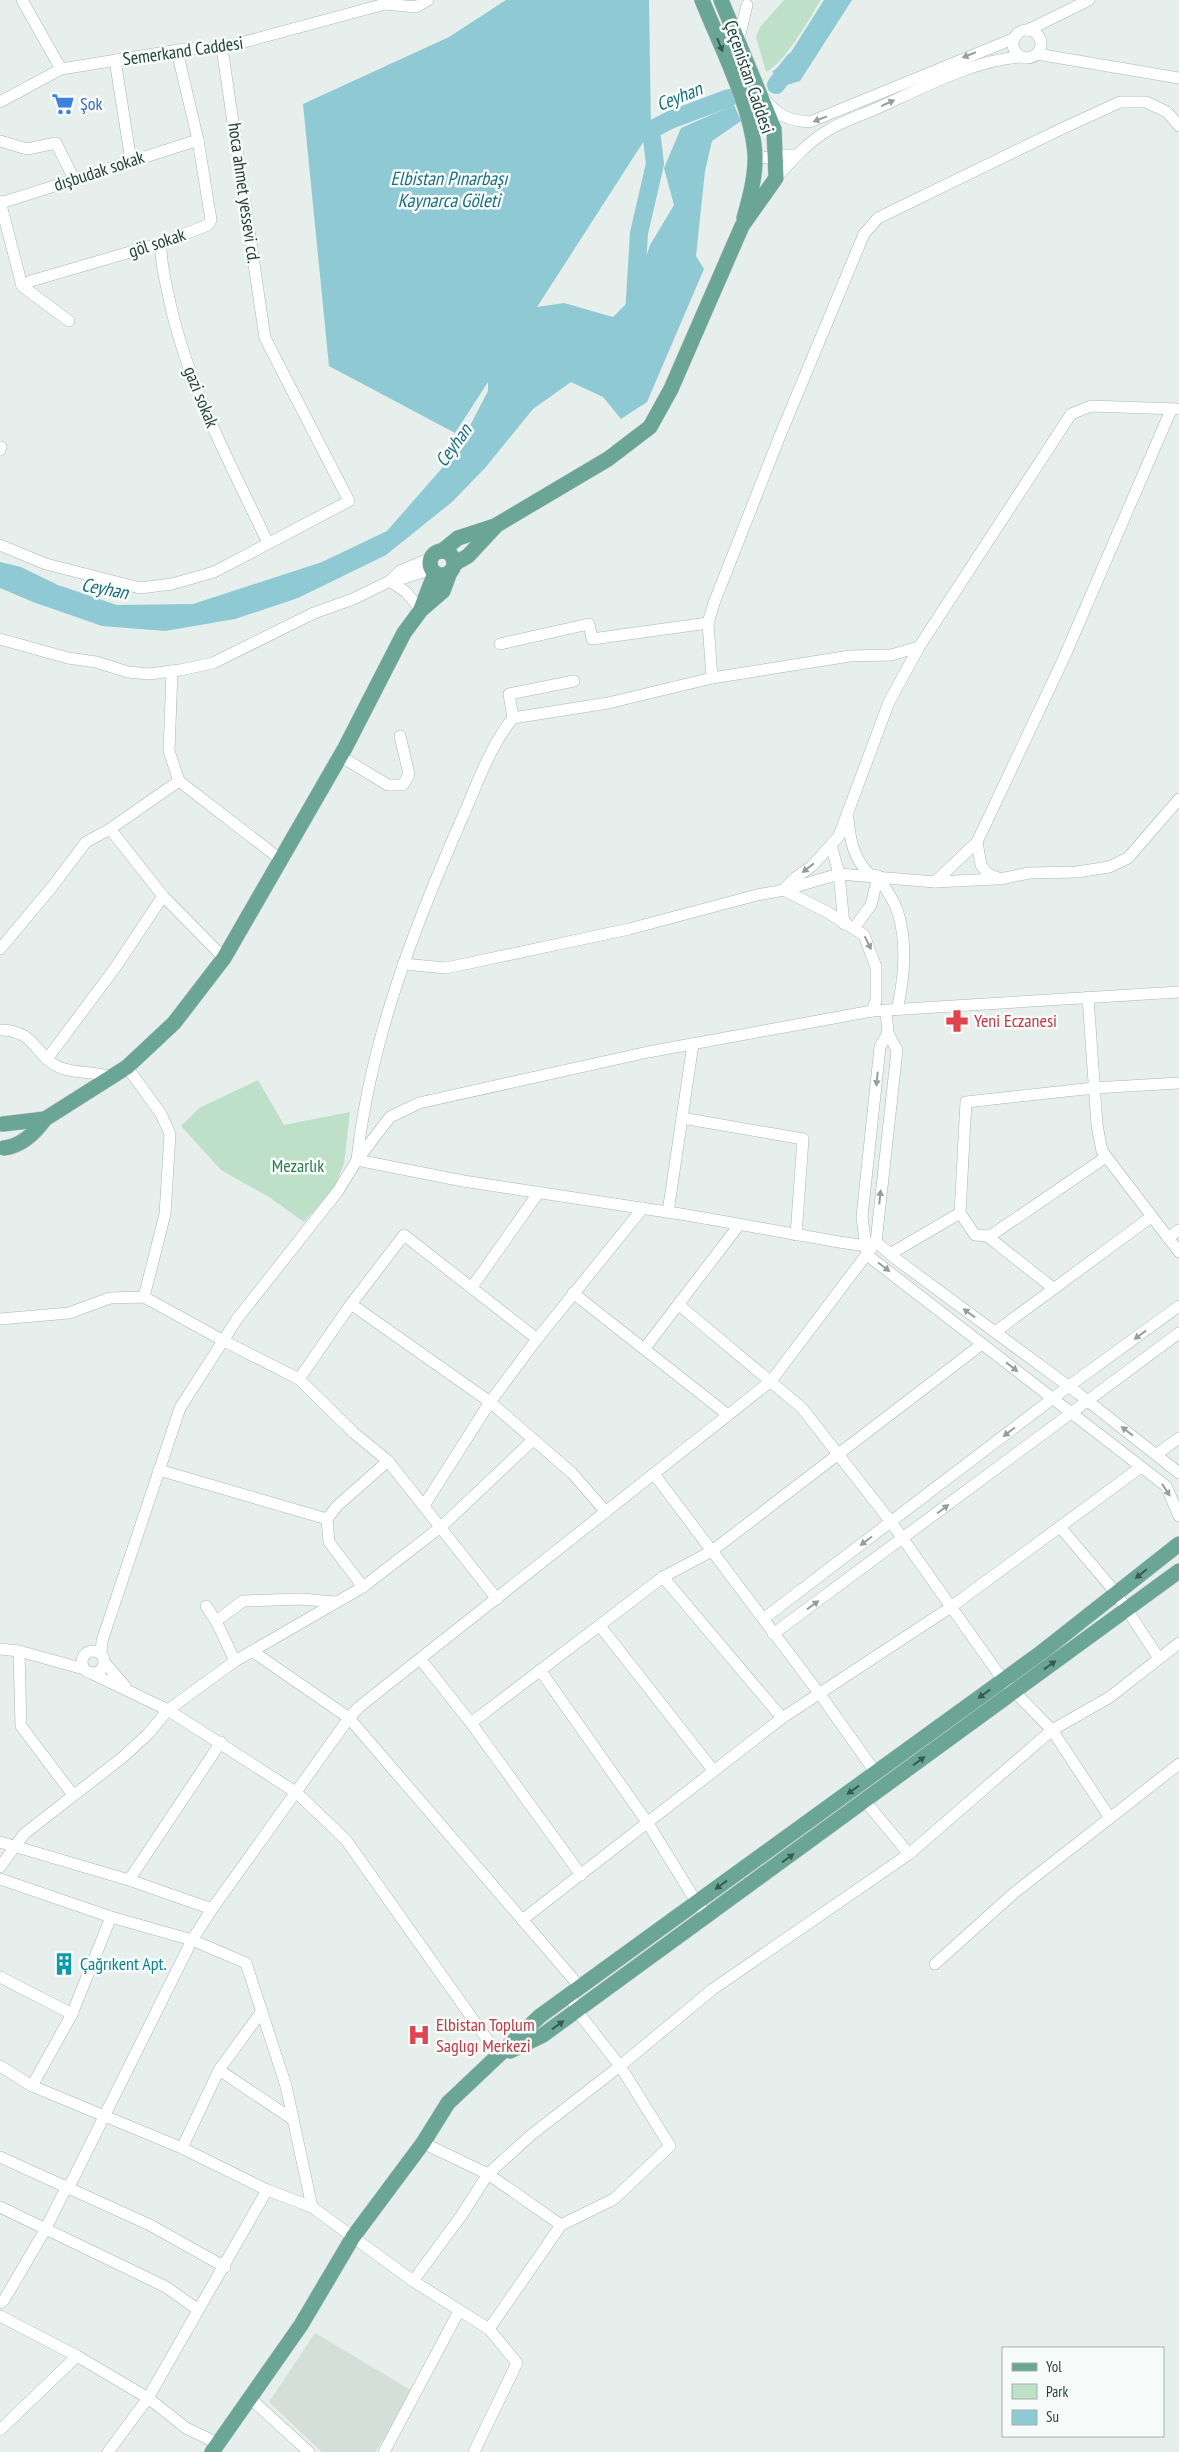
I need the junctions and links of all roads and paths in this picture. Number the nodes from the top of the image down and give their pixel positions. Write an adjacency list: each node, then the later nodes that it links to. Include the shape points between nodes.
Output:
1 (22, 0): 17 (street)
2 (428, 0): 7 (street, Semerkand Caddesi)
3 (702, 0): 26 (main road, Çeçenistan Caddesi, one-way to 26, via 736,85)
4 (721, 0): 8 (main road, Çeçenistan Caddesi)
5 (1089, 0): 9 (street)
6 (745, 2): 8 (street); 11 (street)
7 (413, 4): 12 (street, Semerkand Caddesi, via 386,4)
8 (728, 18): 11 (main road, Çeçenistan Caddesi)
9 (1028, 30): 10 (street); 14 (street, via 1036,33 1041,41)
10 (1015, 38): 15 (street, via 1015,52); 22 (street, one-way to 22, via 810,122)
11 (738, 42): 19 (main road, Çeçenistan Caddesi)
12 (222, 48): 13 (street, Semerkand Caddesi); 38 (street, hoca ahmet yessevi cd., via 265,338 349,501)
13 (177, 51): 16 (street, Semerkand Caddesi); 24 (street)
14 (1037, 54): 15 (street, via 1030,58); 18 (street)
15 (1022, 57): 28 (street, one-way to 15, via 830,129 922,88 991,61)
16 (116, 60): 17 (street, Semerkand Caddesi); 29 (street)
17 (61, 69): 20 (street, Semerkand Caddesi)
18 (1179, 78)
19 (756, 82): 21 (main road, Çeçenistan Caddesi); 22 (street, via 771,107)
20 (0, 102)
21 (770, 117): 22 (street); 26 (street, via 755,130); 27 (main road, Çeçenistan Caddesi)
22 (788, 118)
23 (1179, 126): 43 (street, via 1167,112 1146,102 1120,102 878,218 864,234 779,438)
24 (198, 140): 29 (street, dışbudak sokak); 34 (street, göl sokak, via 211,220 208,225)
25 (0, 141): 31 (street, via 27,149 56,143)
26 (754, 143): 27 (street, via 767,159); 33 (main road, Çeçenistan Caddesi, via 754,173)
27 (776, 155): 28 (street); 30 (main road, Çeçenistan Caddesi)
28 (798, 155): 30 (street)
29 (131, 161): 31 (street, dışbudak sokak)
30 (776, 178): 33 (main road)
31 (74, 179): 32 (street, dışbudak sokak)
32 (1, 202): 35 (street)
33 (742, 226): 40 (main road, via 672,389 650,427 608,458 495,526 468,556)
34 (161, 242): 35 (street, göl sokak); 38 (street, gazi sokak, via 161,259 179,343 203,407)
35 (22, 286): 36 (street)
36 (69, 321)
37 (1175, 409): 46 (street, via 1091,406 1071,414); 57 (street, via 1063,660)
38 (268, 543): 39 (street, via 214,572 172,584 140,588 46,564)
39 (0, 545)
40 (441, 565): 41 (street, via 400,572); 42 (main road)
41 (390, 581): 42 (street, via 406,592); 47 (street, via 314,613 213,663)
42 (421, 610): 52 (main road, via 404,633)
43 (708, 623): 45 (street, via 592,639 589,624); 48 (street)
44 (0, 639): 47 (street, via 128,672)
45 (500, 644)
46 (919, 647): 48 (street, via 891,655 850,656); 55 (street, via 889,702)
47 (172, 671): 53 (street, via 169,751)
48 (712, 678): 50 (street, via 608,703)
49 (574, 681): 50 (street, via 508,694)
50 (513, 718): 69 (street, via 499,735)
51 (400, 736): 52 (street, via 409,774 403,785 388,785)
52 (340, 756): 59 (main road)
53 (179, 781): 56 (street); 59 (street)
54 (1179, 799): 62 (street, via 1128,858 1109,867 1077,872 1029,873)
55 (847, 816): 58 (street, via 839,836); 61 (street, via 854,855 870,875)
56 (110, 829): 65 (street); 67 (street, via 86,842)
57 (977, 842): 62 (street, via 981,865 987,874); 63 (street)
58 (831, 845): 60 (street); 64 (street, one-way to 64)
59 (280, 859): 68 (main road)
60 (839, 874): 61 (street); 64 (street); 66 (street)
61 (878, 876): 63 (street); 66 (street, via 870,906); 73 (street, via 897,910 901,930 902,990)
62 (1000, 879): 63 (street)
63 (935, 882)
64 (784, 890): 66 (street); 69 (street, via 629,929 446,968)
65 (163, 896): 68 (street); 77 (street, via 115,968)
66 (849, 926): 72 (street, one-way to 72, via 864,935 874,956 876,1000)
67 (0, 949)
68 (224, 958): 78 (main road, via 174,1023)
69 (403, 964): 87 (street, via 370,1077)
70 (1179, 992): 71 (street)
71 (1088, 997): 73 (street); 81 (street)
72 (872, 1010): 73 (street); 76 (street)
73 (892, 1010): 75 (street)
74 (0, 1030): 77 (street, via 12,1030 32,1040)
75 (888, 1033): 98 (street, one-way to 75, via 897,1050); 98 (street, one-way to 98, via 880,1047 862,1217)
76 (694, 1044): 82 (street); 87 (street, via 419,1103 390,1117)
77 (47, 1059): 79 (street, via 61,1068 81,1073 99,1072)
78 (127, 1067): 79 (main road); 104 (street, via 161,1114 170,1134 165,1214)
79 (111, 1077): 83 (main road)
80 (1179, 1083): 81 (street)
81 (1094, 1088): 86 (street, via 1097,1125); 91 (street, via 966,1102)
82 (682, 1118): 90 (street); 95 (street, via 803,1140)
83 (46, 1120): 84 (main road); 85 (main road, via 27,1138)
84 (2, 1123): 85 (main road, via 10,1136)
85 (2, 1149)
86 (1106, 1157): 92 (street); 96 (street)
87 (357, 1160): 88 (street); 112 (street, via 338,1191)
88 (539, 1192): 89 (street); 101 (street)
89 (643, 1208): 90 (street); 103 (street)
90 (668, 1212): 93 (street)
91 (960, 1212): 96 (street, via 975,1236); 100 (street)
92 (1151, 1216): 97 (street); 102 (street)
93 (739, 1225): 95 (street); 106 (street)
94 (1179, 1230): 97 (street)
95 (796, 1235): 98 (street)
96 (987, 1236): 102 (street)
97 (1168, 1238): 99 (street)
98 (870, 1248): 100 (street); 113 (street, one-way to 113); 116 (street)
99 (1179, 1252)
100 (890, 1254): 109 (street, one-way to 100)
101 (472, 1288): 105 (street, via 404,1235); 111 (street)
102 (1053, 1288): 109 (street)
103 (573, 1293): 111 (street); 114 (street)
104 (144, 1297): 108 (street, via 110,1298 69,1314); 112 (street)
105 (351, 1304): 115 (street); 120 (street)
106 (679, 1305): 114 (street); 116 (street)
107 (1179, 1306): 117 (street, one-way to 117)
108 (0, 1319)
109 (995, 1332): 117 (street)
110 (1179, 1333): 119 (street)
111 (537, 1339): 120 (street)
112 (224, 1341): 115 (street); 129 (street, via 180,1408)
113 (982, 1344): 118 (street, one-way to 118); 125 (street)
114 (645, 1348): 122 (street)
115 (300, 1380): 127 (street)
116 (772, 1381): 122 (street); 125 (street, via 802,1408)
117 (1069, 1386): 118 (street); 119 (street)
118 (1053, 1399): 121 (street); 136 (street, one-way to 136)
119 (1087, 1400): 121 (street); 126 (street, one-way to 119)
120 (490, 1402): 124 (street); 132 (street)
121 (1071, 1412): 128 (street); 139 (street, one-way to 121)
122 (728, 1415): 131 (street)
123 (1179, 1438): 126 (street)
124 (533, 1440): 133 (street, via 572,1473); 137 (street)
125 (838, 1454): 136 (street); 141 (street)
126 (1157, 1454): 130 (street)
127 (388, 1461): 132 (street); 135 (street, via 337,1506)
128 (1141, 1467): 134 (street, one-way to 134, via 1166,1486); 138 (street)
129 (159, 1470): 135 (street); 161 (street, via 102,1641)
130 (1179, 1473)
131 (654, 1474): 133 (street); 141 (street)
132 (425, 1504): 137 (street)
133 (606, 1512): 146 (street)
134 (1179, 1516)
135 (327, 1519): 144 (street, via 329,1542)
136 (891, 1522): 139 (street); 151 (street, one-way to 151)
137 (442, 1526): 144 (street); 146 (street)
138 (1060, 1527): 145 (street); 149 (street)
139 (903, 1539): 149 (street); 154 (street, one-way to 139)
140 (1179, 1544): 145 (main road, one-way to 145)
141 (712, 1550): 143 (street); 151 (street)
142 (1179, 1571): 150 (main road)
143 (663, 1577): 153 (street); 173 (street)
144 (363, 1587): 147 (street)
145 (1116, 1593): 150 (street); 167 (main road)
146 (498, 1599): 163 (street)
147 (335, 1602): 152 (street, via 302,1599 243,1601); 158 (street)
148 (206, 1606): 152 (street)
149 (952, 1608): 167 (street); 170 (street)
150 (1126, 1609): 160 (street); 169 (main road, one-way to 150)
151 (762, 1619): 154 (street)
152 (216, 1621): 164 (street)
153 (600, 1626): 165 (street); 178 (street)
154 (773, 1634): 170 (street)
155 (1179, 1643): 160 (street)
156 (0, 1649): 157 (street)
157 (19, 1651): 162 (street); 181 (street, via 21,1726)
158 (252, 1651): 164 (street); 172 (street)
159 (85, 1653): 161 (street, via 93,1650); 162 (street); 166 (street, via 82,1661)
160 (1158, 1657): 175 (street, via 1110,1697)
161 (103, 1658): 166 (street, via 100,1671); 168 (street)
162 (51, 1659): 166 (street)
163 (421, 1660): 172 (street, via 358,1707); 174 (street)
164 (235, 1662): 171 (street)
165 (540, 1670): 174 (street); 184 (street)
166 (88, 1671): 168 (street)
167 (1003, 1680): 169 (street); 179 (main road, one-way to 179)
168 (130, 1691): 171 (street)
169 (1014, 1692): 175 (street); 182 (main road, one-way to 169)
170 (819, 1693): 173 (street); 179 (street)
171 (168, 1710): 176 (street); 181 (street, via 148,1734)
172 (349, 1718): 180 (street); 196 (street)
173 (782, 1718): 178 (street)
174 (471, 1723): 189 (street)
175 (1052, 1730): 183 (street); 187 (street)
176 (221, 1742): 180 (street); 191 (street)
177 (1179, 1764): 183 (street)
178 (713, 1770): 184 (street)
179 (876, 1773): 192 (main road, one-way to 192)
180 (297, 1793): 193 (street); 204 (street, via 346,1840)
181 (73, 1795): 186 (street, via 24,1834)
182 (865, 1802): 187 (street); 194 (main road, one-way to 182)
183 (1110, 1818): 198 (street, via 1014,1893)
184 (647, 1822): 189 (street); 192 (street)
185 (0, 1842): 186 (street)
186 (14, 1846): 188 (street); 191 (street)
187 (909, 1854): 206 (street, via 713,1989)
188 (0, 1867)
189 (581, 1875): 196 (street)
190 (0, 1879): 195 (street)
191 (129, 1880): 193 (street)
192 (698, 1903): 194 (street); 200 (main road)
193 (212, 1909): 197 (street)
194 (708, 1916): 202 (main road)
195 (111, 1917): 197 (street); 203 (street)
196 (522, 1920): 200 (street)
197 (192, 1940): 201 (street, via 246,1963); 209 (street)
198 (935, 1964)
199 (0, 1977): 203 (street)
200 (575, 1991): 202 (street); 204 (main road, via 540,2016)
201 (262, 2011): 207 (street); 210 (street, via 286,2086)
202 (577, 2011): 204 (main road, one-way to 202, via 543,2036); 206 (street)
203 (72, 2014): 208 (street)
204 (499, 2056): 211 (main road, via 448,2103)
205 (0, 2066): 208 (street)
206 (620, 2066): 214 (street, via 530,2135); 219 (street, via 670,2146 614,2199)
207 (219, 2070): 210 (street); 212 (street)
208 (32, 2086): 209 (street)
209 (104, 2116): 212 (street); 215 (street)
210 (292, 2119): 217 (street)
211 (423, 2143): 214 (street); 221 (main road)
212 (182, 2148): 216 (street)
213 (0, 2157): 215 (street)
214 (488, 2174): 219 (street); 223 (street)
215 (66, 2188): 220 (street); 222 (street, via 150,2225)
216 (268, 2190): 217 (street); 222 (street)
217 (312, 2207): 221 (street)
218 (0, 2208): 220 (street)
219 (561, 2225): 228 (street)
220 (45, 2230): 224 (street); 225 (street, via 166,2287)
221 (353, 2237): 223 (street); 231 (main road, via 301,2325)
222 (225, 2267): 225 (street)
223 (412, 2281): 226 (street)
224 (0, 2302)
225 (197, 2309): 230 (street)
226 (459, 2311): 228 (street); 236 (street)
227 (0, 2316): 229 (street)
228 (489, 2329): 237 (street, via 517,2363)
229 (77, 2356): 230 (street); 232 (street)
230 (148, 2398): 233 (street); 234 (street)
231 (250, 2400): 233 (main road); 235 (street)
232 (0, 2430)
233 (215, 2448)
234 (108, 2452)
235 (309, 2452)
236 (384, 2452)
237 (474, 2452)

